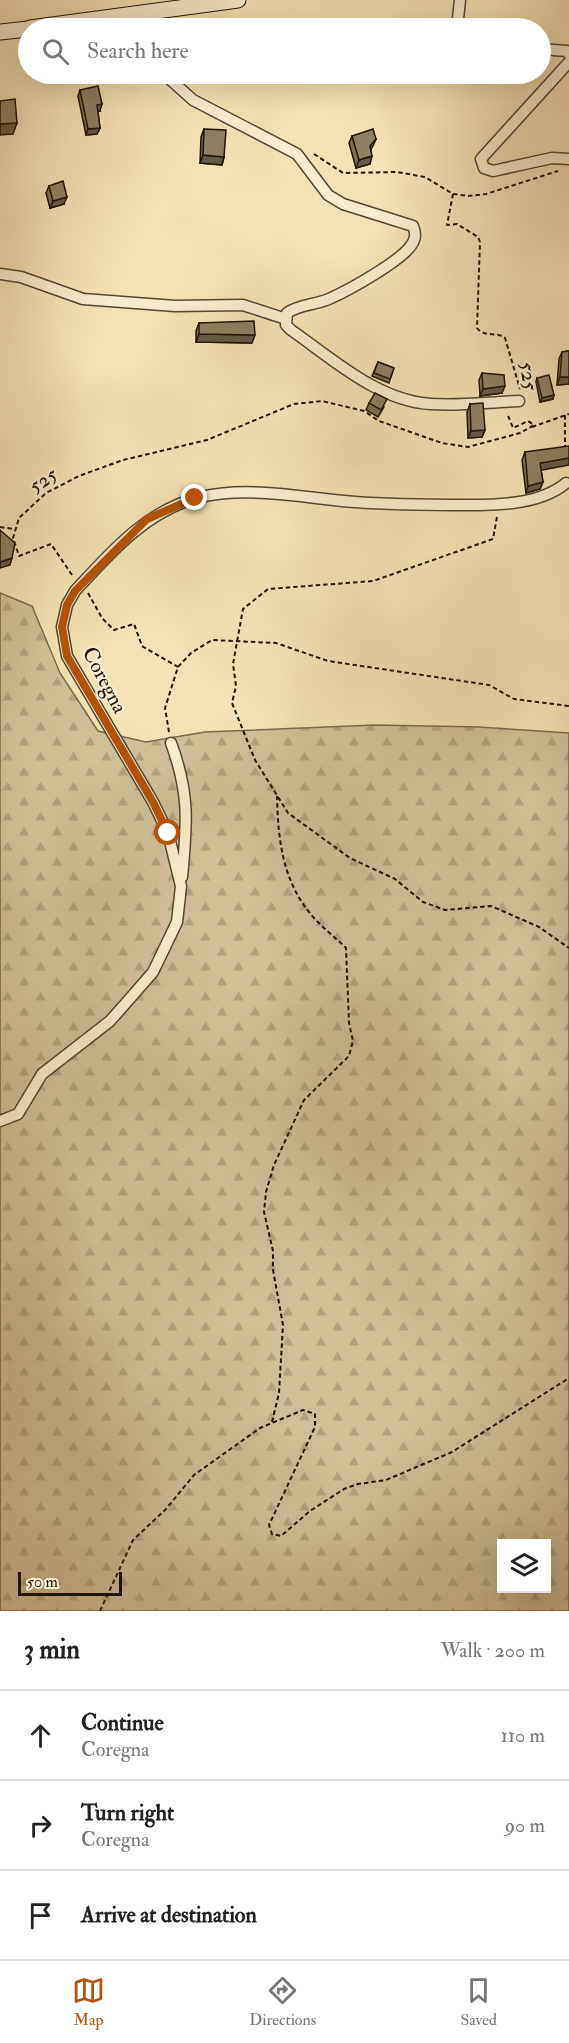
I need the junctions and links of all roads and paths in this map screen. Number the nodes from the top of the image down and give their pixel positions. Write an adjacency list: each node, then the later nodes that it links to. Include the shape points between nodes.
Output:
1 (238, 0): 3 (main road)
2 (460, 0): 4 (street)
3 (160, 18)
4 (458, 18)
5 (18, 30): 6 (main road)
6 (0, 32)
7 (551, 51): 8 (street)
8 (569, 54): 9 (street)
9 (551, 75)
10 (175, 84): 17 (street, via 193,100 297,154 328,195 343,204 413,226 415,238 409,249 369,278 329,299 293,309)
11 (544, 84): 13 (street, via 481,159 484,168 493,171 552,158)
12 (305, 149): 15 (path, via 343,172 397,172 425,177)
13 (569, 159)
14 (559, 170): 15 (path, via 486,194)
15 (453, 194): 18 (path, 525, via 447,225 457,224 480,242 477,328 505,338 519,384)
16 (0, 274): 17 (street, via 21,277 83,299 175,306 243,305)
17 (285, 319): 18 (street, via 291,330 373,386 402,399 464,405)
18 (519, 401): 21 (path, 525, via 507,412 511,426 532,421)
19 (569, 414): 20 (path)
20 (565, 415): 21 (path); 22 (path)
21 (532, 427): 26 (path, 525, via 468,447 431,439 379,421 364,411 322,400 294,404 207,440 123,460 79,476 46,493 19,518)
22 (565, 453)
23 (566, 483): 24 (street, Coregna, via 539,496)
24 (499, 504): 27 (street, Coregna, via 357,502 245,492 195,498 147,519); 28 (path, via 493,539 373,581 268,589 243,609)
25 (0, 526): 26 (path)
26 (15, 529): 27 (path, via 13,538 19,556 51,544)
27 (81, 585): 29 (path, via 114,630 134,624 142,646); 33 (street, Coregna, via 67,605 62,627 67,656 153,802 168,833)
28 (236, 642): 29 (path, via 212,640); 30 (path, via 276,643 328,661 489,685 514,699); 32 (path, via 232,703 255,760)
29 (178, 667): 31 (path, via 165,708)
30 (569, 706)
31 (171, 743): 33 (street, via 188,814)
32 (277, 793): 34 (path, via 288,813 350,858 395,879 423,902 445,910 491,906 539,927); 37 (path, via 279,844 288,878 315,920 346,948 353,1041 349,1056 304,1100 266,1192 264,1212 283,1325 279,1393)
33 (181, 886): 35 (street, Coregna, via 177,922 153,972 110,1021 44,1072 22,1109)
34 (569, 948)
35 (0, 1121)
36 (569, 1378): 37 (path, via 453,1452 386,1480 344,1489 279,1536 272,1534 268,1525 316,1423 312,1412 303,1410)
37 (272, 1422): 38 (path, via 194,1474 166,1509 133,1540)
38 (100, 1611)

